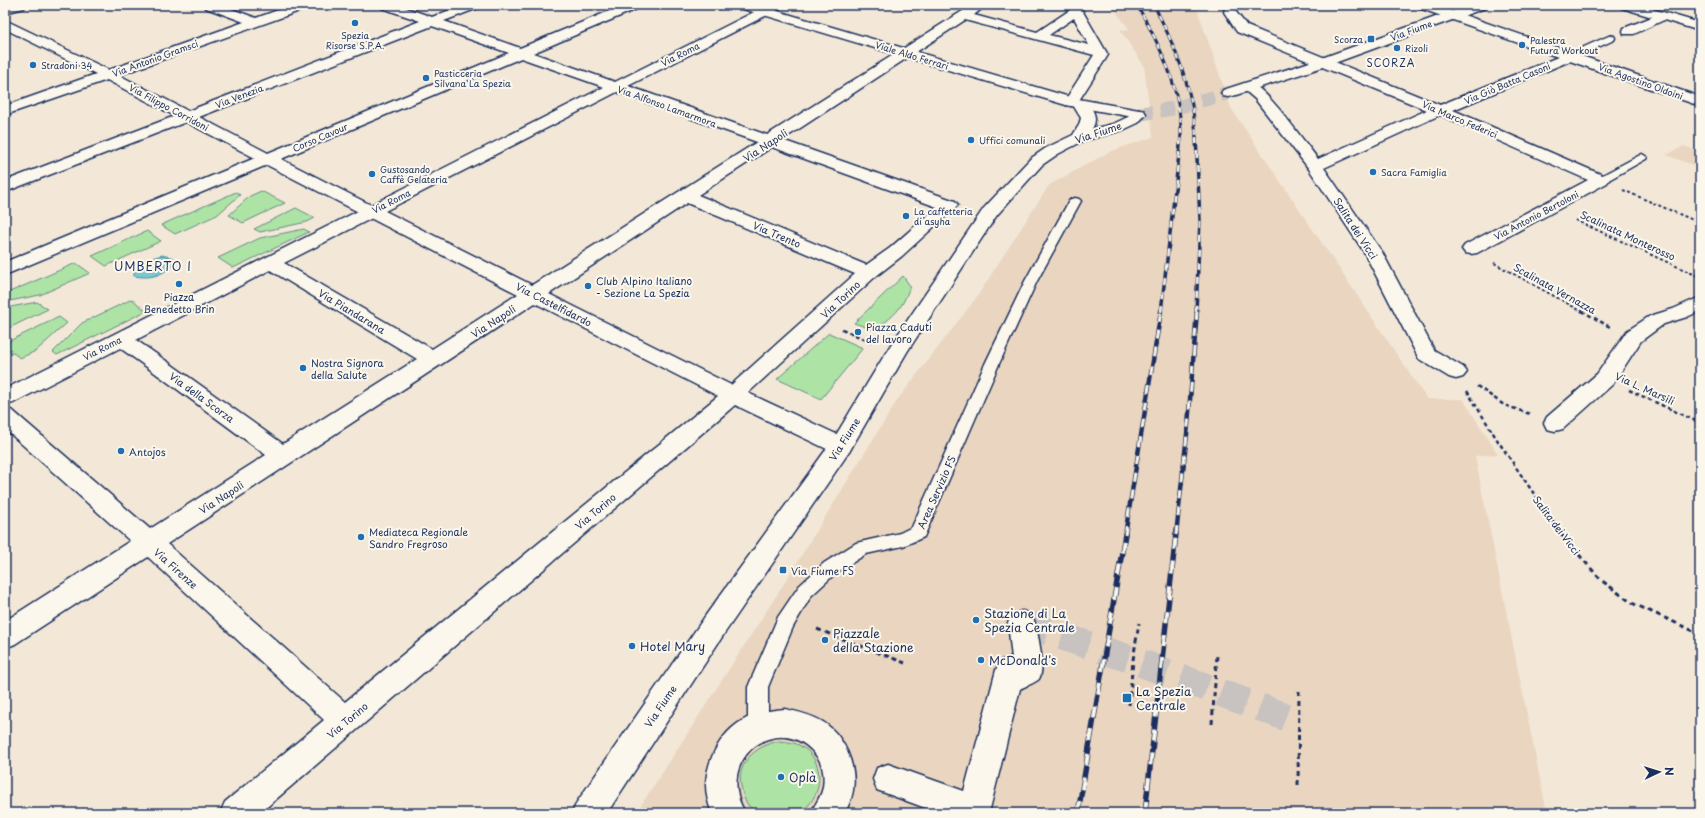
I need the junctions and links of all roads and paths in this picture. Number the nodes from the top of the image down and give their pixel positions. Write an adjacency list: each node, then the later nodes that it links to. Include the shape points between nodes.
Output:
1 (20, 5): 15 (street)
2 (210, 5): 20 (street)
3 (304, 5): 20 (street, Via Antonio Gramsci)
4 (386, 5): 19 (street, Via Alfonso Lamarmora)
5 (474, 5): 19 (street, Via Venezia)
6 (635, 5): 29 (street, Corso Cavour)
7 (744, 5): 13 (street, Viale Aldo Ferrari)
8 (980, 5): 17 (street, Via Napoli)
9 (1423, 5): 16 (street, Via Agostino Oldoini)
10 (1481, 5): 16 (street, Via Fiume)
11 (1626, 5): 18 (street)
12 (1231, 7): 32 (street, Via Marco Federici, via 1230,12 1242,29)
13 (771, 8): 30 (street, Viale Aldo Ferrari); 34 (street, Via Roma)
14 (1070, 8): 25 (street); 28 (street)
15 (5, 9)
16 (1452, 15): 31 (street, Via Agostino Oldoini); 32 (street, Via Fiume)
17 (964, 16): 25 (street); 30 (street, Via Napoli)
18 (1664, 16): 21 (street); 23 (street)
19 (432, 21): 29 (street, Via Alfonso Lamarmora); 42 (street, Via Venezia)
20 (255, 22): 33 (street, Via Antonio Gramsci)
21 (1650, 22): 24 (street); 27 (street)
22 (5, 24): 33 (street, Via Filippo Corridoni)
23 (1700, 27)
24 (1629, 31)
25 (1039, 36): 28 (street)
26 (1611, 38): 31 (lane, Via Giò Batta Casoni)
27 (1700, 39)
28 (1099, 52): 38 (street, via 1101,56)
29 (521, 53): 34 (street, Via Alfonso Lamarmora); 46 (street, Corso Cavour)
30 (906, 53): 38 (street, Viale Aldo Ferrari); 44 (street, Via Napoli)
31 (1571, 56): 37 (street, Via Agostino Oldoini); 39 (street, Via Giò Batta Casoni)
32 (1324, 62): 35 (street, Via Fiume); 39 (street, Via Marco Federici)
33 (109, 75): 40 (street, Via Antonio Gramsci); 42 (street, Via Filippo Corridoni)
34 (616, 87): 44 (street, Via Alfonso Lamarmora); 54 (street, Via Roma)
35 (1248, 87): 36 (street, Via Fiume); 47 (street, Salita dei Vicci, via 1260,96)
36 (1228, 93)
37 (1700, 102)
38 (1076, 104): 41 (street, Viale Aldo Ferrari); 43 (street, via 1088,113 1090,118)
39 (1440, 110): 47 (street, Via Giò Batta Casoni); 48 (street, Via Marco Federici)
40 (5, 111)
41 (1139, 114): 43 (street, Via Fiume, via 1118,127)
42 (186, 116): 46 (street, Via Filippo Corridoni); 49 (street, Via Venezia)
43 (1078, 138): 66 (street, Via Fiume, via 1036,162 990,212)
44 (769, 142): 50 (street, Via Napoli); 52 (street, Via Alfonso Lamarmora)
45 (1642, 157): 48 (lane)
46 (268, 159): 54 (street, Via Castelfidardo); 58 (street, Corso Cavour)
47 (1315, 166): 68 (street, Salita dei Vicci, via 1373,252 1426,354)
48 (1601, 180): 53 (street, Via Antonio Bertoloni); 55 (path)
49 (5, 187)
50 (685, 196): 59 (street, Via Trento); 61 (street, Via Napoli)
51 (1075, 201): 89 (lane, Area Servizio FS, via 1027,288 918,532 903,539 862,548 830,568 805,591 784,623 758,687)
52 (949, 205): 59 (street, Via Torino)
53 (1548, 208): 56 (street, Via Antonio Bertoloni); 60 (path, Scalinata Monterosso)
54 (372, 211): 57 (street, Via Roma); 61 (street, Via Castelfidardo)
55 (1700, 223)
56 (1471, 249): 64 (path, Scalinata Vernazza, via 1541,290)
57 (271, 263): 65 (street, Via Roma); 67 (street, Via Piandarana)
58 (5, 269)
59 (868, 273): 63 (street, Via Torino)
60 (1700, 277)
61 (534, 294): 67 (street, Via Napoli); 70 (street, Via Castelfidardo)
62 (1700, 303): 64 (street, via 1657,320)
63 (820, 318): 66 (path); 70 (street, Via Torino)
64 (1632, 338): 69 (street)
65 (121, 339): 71 (street, Via Roma); 76 (street, Via della Scorza)
66 (897, 351): 75 (street, Via Fiume)
67 (433, 359): 76 (street, Via Napoli)
68 (1456, 372): 73 (path, via 1504,405); 81 (path, Salita dei Vicci, via 1498,442 1562,535 1600,580 1632,603)
69 (1605, 379): 73 (street); 74 (path, Via L. Marsili)
70 (733, 395): 75 (street, Via Castelfidardo); 87 (street, Via Torino)
71 (5, 398)
72 (5, 416): 77 (street, Via Firenze)
73 (1555, 423)
74 (1700, 423)
75 (841, 446): 94 (street, Via Fiume)
76 (284, 456): 77 (street, Via Napoli)
77 (149, 543): 82 (street, Via Napoli); 87 (street, Via Firenze)
78 (1140, 622): 86 (path)
79 (1022, 623): 90 (street, via 1028,671 1009,676 976,807 969,808)
80 (816, 629): 84 (path)
81 (1700, 634)
82 (5, 636)
83 (1217, 655): 88 (path)
84 (905, 663)
85 (1299, 691): 91 (path)
86 (1129, 705)
87 (345, 722): 93 (street, Via Torino)
88 (1212, 724)
89 (758, 728): 92 (street, via 738,742 722,770); 95 (street, via 777,723 795,724 812,731 826,742 836,759 839,777 836,796)
90 (888, 779)
91 (1298, 785)
92 (722, 811)
93 (236, 813)
94 (588, 813)
95 (827, 813)

